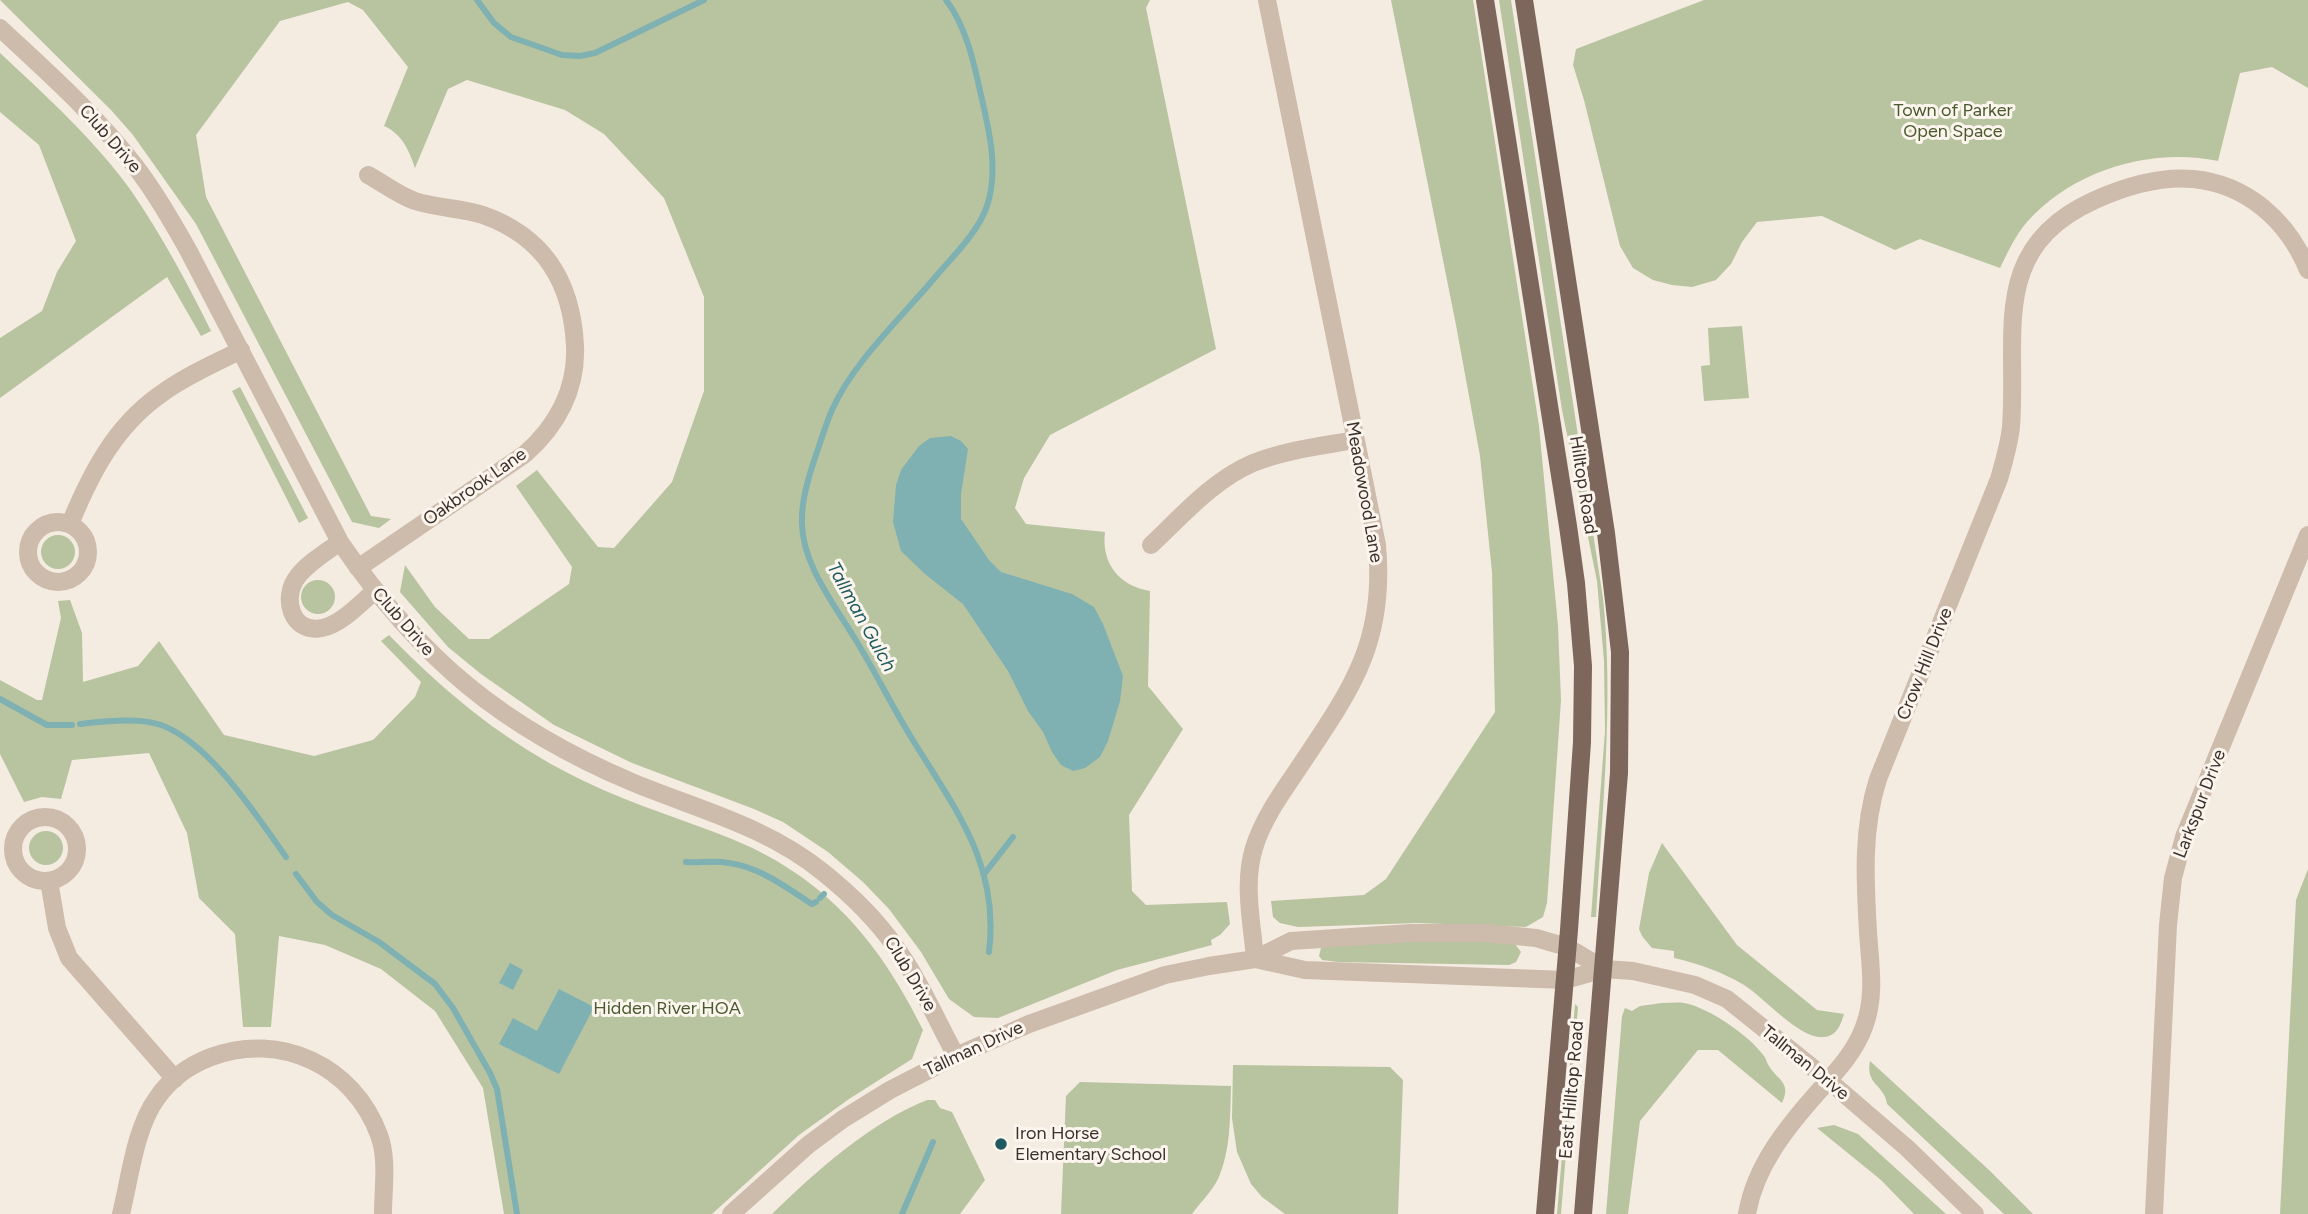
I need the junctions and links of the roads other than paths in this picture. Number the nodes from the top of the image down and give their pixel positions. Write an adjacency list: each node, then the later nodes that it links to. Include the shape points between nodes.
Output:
1 (1267, 0): 8 (street, Meadowood Lane)
2 (1485, 0): 16 (main road, Hilltop Road, via 1580,625 1583,742)
3 (1524, 0): 18 (main road, Hilltop Road, via 1619,639 1619,773)
4 (0, 28): 7 (street, Club Drive, via 76,100 136,167 187,248)
5 (368, 175): 13 (street, Oakbrook Lane, via 414,200 502,223 536,248 565,288 572,313 575,369 557,418 538,443)
6 (2308, 270): 22 (street, Crow Hill Drive, via 2286,230 2251,198 2210,181 2175,178 2109,193 2069,213 2027,259 2014,295 2011,411 2000,479 1874,793 1865,858 1871,997 1860,1035)
7 (241, 350): 9 (street, via 166,390 132,418 100,460); 11 (street, Club Drive)
8 (1355, 440): 12 (street, via 1270,457 1245,468 1207,493); 17 (street, Meadowood Lane, via 1377,545 1380,581 1374,625 1352,688 1275,804 1256,843 1248,894)
9 (70, 524)
10 (2308, 535): 30 (street, Larkspur Drive, via 2187,830 2173,878)
11 (340, 542): 13 (street, Club Drive); 14 (street, via 293,583 288,601 293,616 312,628 325,627)
12 (1151, 545)
13 (358, 568): 14 (street, Club Drive)
14 (375, 591): 20 (street, Club Drive, via 445,667 521,725 621,777 759,831 823,872 895,945)
15 (49, 881): 21 (street, via 57,928 69,958)
16 (1567, 947): 17 (street, Tallman Drive, via 1520,936 1411,933 1291,941); 18 (street, Tallman Drive); 19 (main road, Hilltop Road)
17 (1255, 959): 19 (street, Tallman Drive, via 1305,970); 20 (street, Tallman Drive, via 1143,982)
18 (1604, 969): 19 (street, Tallman Drive); 22 (street, Tallman Drive, via 1658,976 1711,990); 27 (main road, East Hilltop Road)
19 (1565, 980): 26 (main road, East Hilltop Road)
20 (956, 1056): 25 (street, Tallman Drive, via 834,1126 794,1155)
21 (175, 1079): 23 (street, via 147,1115); 24 (street, via 199,1062 242,1048 287,1051 327,1067 362,1103 379,1134)
22 (1828, 1080): 28 (street, Crow Hill Drive, via 1760,1171); 29 (street, Tallman Drive)
23 (121, 1214)
24 (383, 1214)
25 (731, 1214)
26 (1545, 1214)
27 (1583, 1214)
28 (1747, 1214)
29 (1975, 1214)
30 (2154, 1214)

